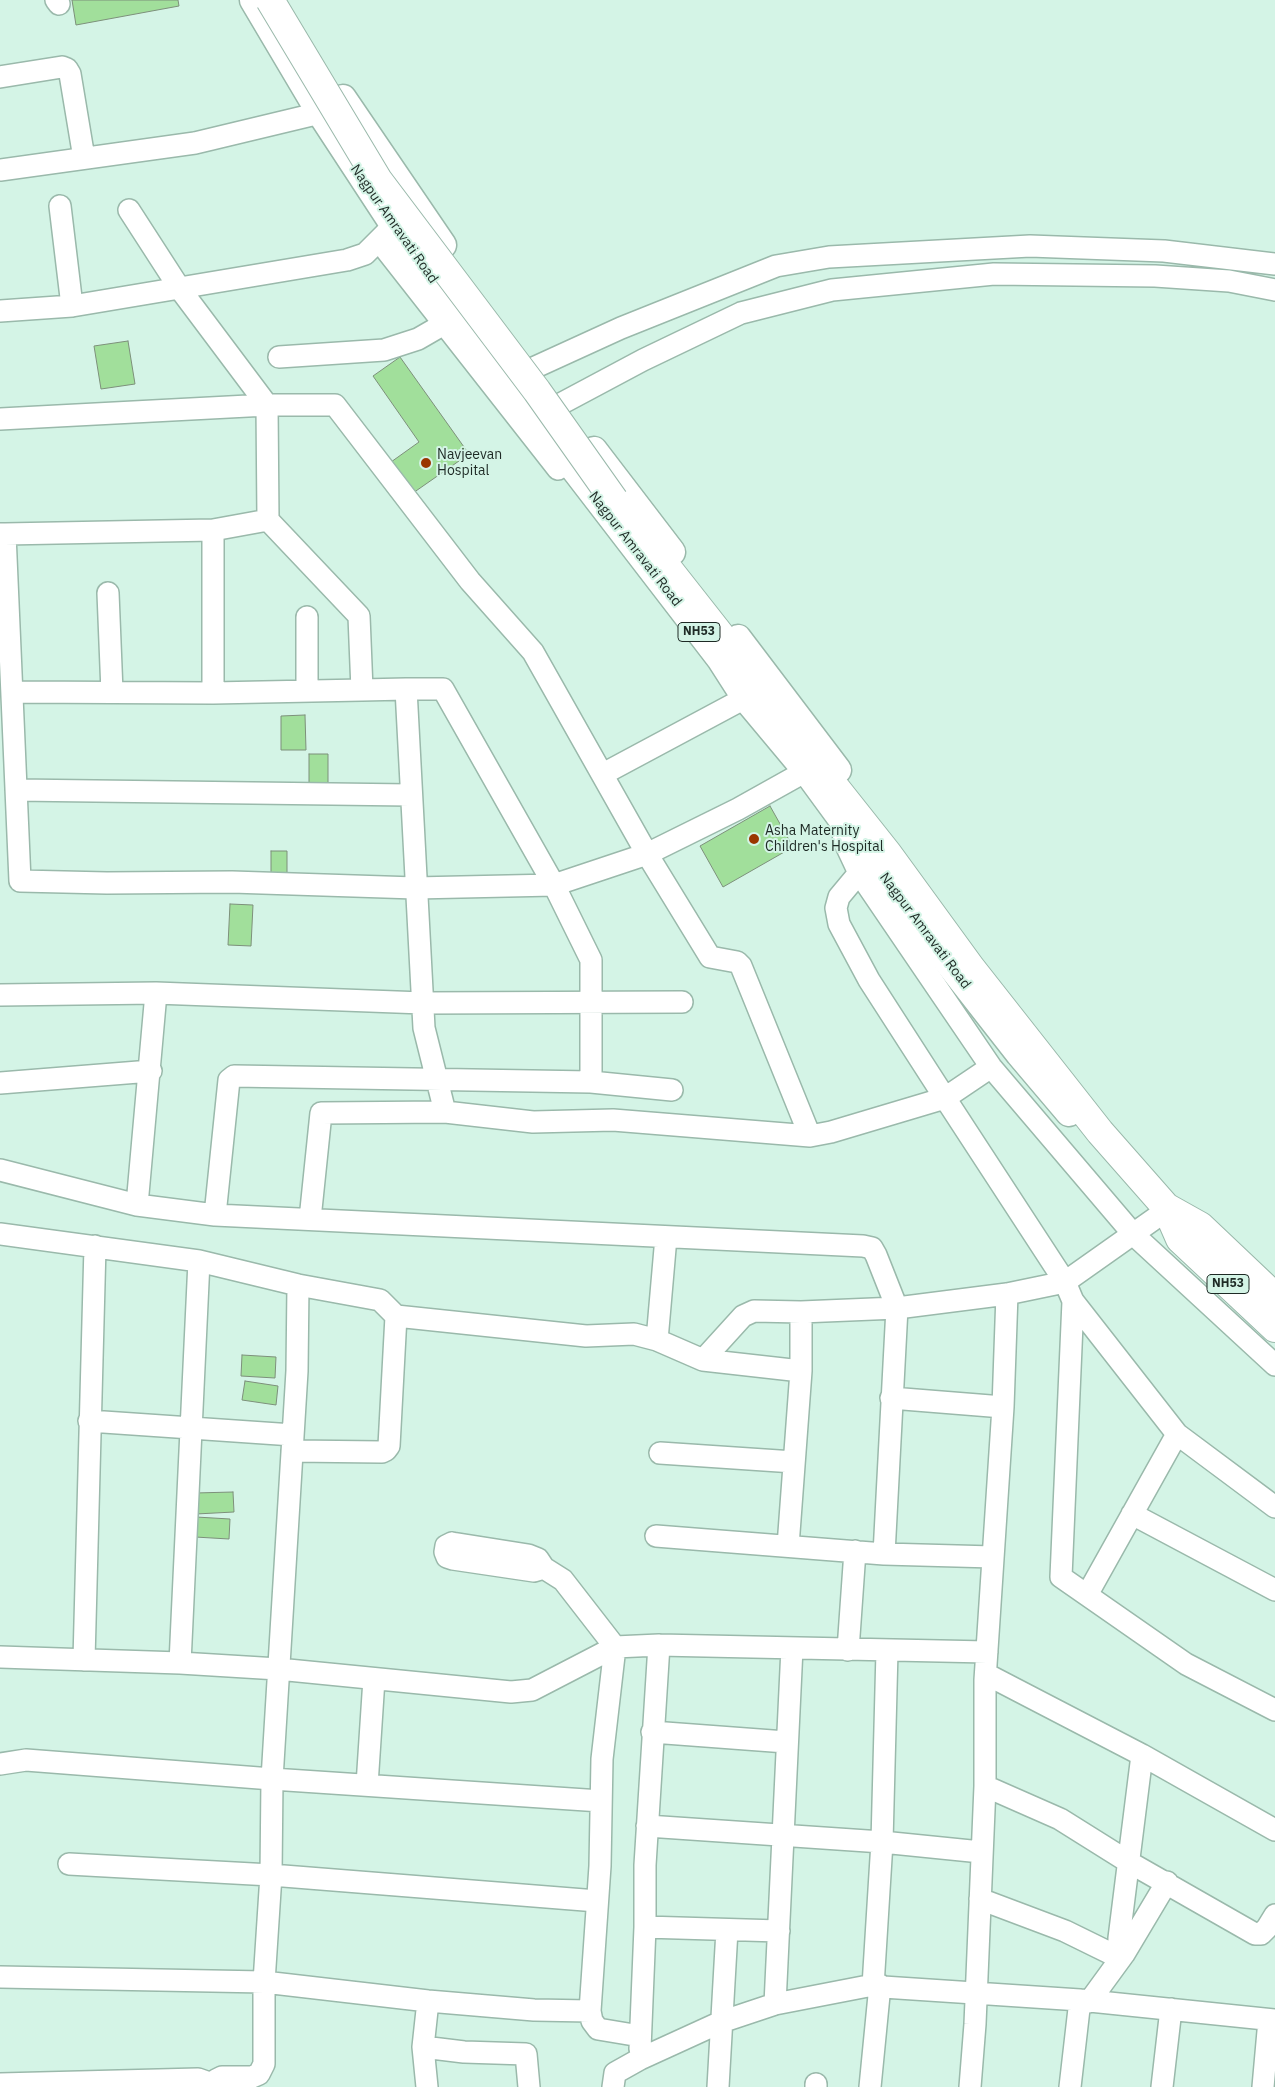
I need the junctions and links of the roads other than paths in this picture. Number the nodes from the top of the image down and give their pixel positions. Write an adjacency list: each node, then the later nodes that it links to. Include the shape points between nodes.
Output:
1 (253, 0): 5 (main road, Nagpur Amravati Road / NH53)
2 (270, 0): 63 (highway, bridge, via 378,180 537,391 614,500 732,650 758,690)
3 (280, 0): 20 (main road, Nagpur Amravati Road / NH53, via 394,175 458,267)
4 (0, 77): 6 (street, via 62,67 67,69)
5 (320, 113): 6 (street, via 195,142); 10 (main road, Nagpur Amravati Road / NH53)
6 (84, 158): 7 (street)
7 (0, 170)
8 (60, 206): 16 (street)
9 (130, 210): 13 (street)
10 (395, 228): 13 (street, via 365,254 347,260); 18 (street, via 385,245 387,251); 21 (main road, Nagpur Amravati Road / NH53)
11 (1275, 264): 12 (street, via 1164,251 1030,246 829,258)
12 (776, 266): 15 (street); 20 (street, via 621,328)
13 (180, 289): 16 (street); 23 (street)
14 (1275, 290): 15 (street, via 1229,281 1155,276 994,274 832,290)
15 (787, 301): 22 (street, via 741,314)
16 (72, 306): 17 (street)
17 (0, 311)
18 (444, 324): 19 (street, via 418,339 384,350); 21 (street)
19 (279, 357)
20 (535, 368): 21 (street); 22 (main road, Nagpur Amravati Road / NH53)
21 (501, 383): 25 (main road, Nagpur Amravati Road / NH53)
22 (558, 404): 25 (street); 66 (main road, Nagpur Amravati Road / NH53)
23 (267, 405): 24 (street); 26 (street); 39 (street, via 335,404 470,581 533,652)
24 (0, 419)
25 (528, 421): 37 (main road, Nagpur Amravati Road / NH53, via 670,595 720,659)
26 (268, 520): 27 (street); 32 (street, via 359,616)
27 (213, 530): 28 (street); 36 (street)
28 (3, 534): 34 (street)
29 (108, 593): 35 (street)
30 (307, 617): 33 (street)
31 (406, 689): 32 (street); 41 (street); 45 (street, via 443,689)
32 (362, 690): 33 (street)
33 (307, 691): 36 (street)
34 (14, 692): 35 (street); 40 (street)
35 (112, 692): 36 (street)
36 (213, 693)
37 (745, 698): 38 (main road, Nagpur Amravati Road / NH53); 39 (street)
38 (806, 771): 42 (main road, Nagpur Amravati Road / NH53); 43 (street)
39 (603, 774): 43 (street)
40 (16, 790): 41 (street); 46 (street, via 20,881 232,882)
41 (410, 795): 46 (street)
42 (842, 819): 44 (street, via 844,841); 63 (main road, Nagpur Amravati Road / NH53, via 926,935 1019,1054)
43 (647, 854): 45 (street); 60 (street, via 710,957 737,962 741,966)
44 (859, 873): 52 (street); 58 (street, via 839,897 836,908 840,924 869,980)
45 (554, 886): 46 (street); 51 (street, via 591,960)
46 (415, 888): 50 (street)
47 (156, 993): 48 (street); 50 (street); 53 (street)
48 (0, 995)
49 (682, 1002): 51 (street)
50 (422, 1003): 51 (street); 54 (street, via 424,1028)
51 (591, 1003): 55 (street)
52 (991, 1067): 58 (street); 68 (street)
53 (151, 1071): 56 (street); 62 (street)
54 (438, 1078): 55 (street); 59 (street); 64 (street, via 234,1076 229,1080)
55 (591, 1082): 57 (street)
56 (0, 1083)
57 (672, 1090)
58 (945, 1098): 60 (street); 73 (street)
59 (445, 1112): 60 (street, via 533,1122 613,1120); 65 (street, via 321,1114)
60 (810, 1136)
61 (0, 1170): 62 (street)
62 (137, 1205): 64 (street)
63 (1162, 1212): 66 (highway, Nagpur Amravati Road); 68 (street)
64 (215, 1215): 65 (street)
65 (310, 1219): 69 (street)
66 (1190, 1232): 75 (highway, Nagpur Amravati Road / NH53); 79 (highway, Nagpur Amravati Road / NH53)
67 (0, 1234): 70 (street)
68 (1134, 1235): 73 (street); 82 (street)
69 (666, 1237): 76 (street, via 872,1248); 80 (street)
70 (94, 1246): 71 (street); 86 (street)
71 (199, 1261): 72 (street); 87 (street)
72 (298, 1285): 78 (street, via 380,1300); 89 (street)
73 (1069, 1292): 74 (street); 88 (street); 101 (street, via 1061,1577)
74 (1007, 1294): 76 (street); 85 (street)
75 (1275, 1297)
76 (897, 1308): 77 (street); 84 (street)
77 (802, 1312): 81 (street, via 749,1312); 83 (street)
78 (396, 1316): 80 (street, via 586,1336 634,1334); 89 (street, via 389,1446 386,1450)
79 (1275, 1328)
80 (657, 1340): 81 (street)
81 (702, 1360): 83 (street)
82 (1275, 1365)
83 (800, 1371): 91 (street)
84 (891, 1398): 85 (street); 97 (street)
85 (1003, 1406): 98 (street)
86 (89, 1421): 87 (street); 109 (street)
87 (190, 1428): 89 (street); 110 (street)
88 (1177, 1434): 92 (street); 93 (street)
89 (292, 1443): 111 (street)
90 (660, 1453): 91 (street)
91 (794, 1462): 95 (street)
92 (1275, 1507)
93 (1132, 1514): 100 (street); 101 (street)
94 (656, 1536): 95 (street)
95 (788, 1546): 96 (street)
96 (854, 1551): 97 (street); 105 (street)
97 (884, 1554): 98 (street)
98 (993, 1557): 107 (street)
99 (544, 1568): 103 (street, via 563,1580)
100 (1275, 1590)
101 (1087, 1595): 114 (street, via 1186,1664)
102 (659, 1645): 103 (street); 104 (street); 115 (street)
103 (615, 1647): 113 (street, via 532,1690 511,1692); 122 (street, via 602,1759)
104 (792, 1648): 105 (street); 116 (street)
105 (848, 1650): 106 (street)
106 (887, 1651): 107 (street); 126 (street)
107 (987, 1652): 112 (street)
108 (0, 1657): 109 (street)
109 (84, 1660): 110 (street)
110 (180, 1663): 111 (street)
111 (278, 1669): 113 (street); 119 (street)
112 (986, 1674): 117 (street); 121 (street)
113 (374, 1679): 120 (street)
114 (1275, 1710)
115 (652, 1732): 116 (street); 123 (street)
116 (786, 1742): 125 (street)
117 (1142, 1755): 124 (street); 128 (street)
118 (0, 1764): 119 (street, via 26,1760)
119 (272, 1779): 120 (street); 130 (street)
120 (367, 1785): 122 (street)
121 (986, 1786): 127 (street); 128 (street, via 1060,1819)
122 (601, 1801): 133 (street)
123 (647, 1826): 125 (street); 135 (street)
124 (1275, 1830)
125 (783, 1836): 126 (street); 137 (street)
126 (882, 1842): 127 (street); 141 (street)
127 (981, 1852): 132 (street)
128 (1127, 1861): 131 (street); 138 (street, via 1119,1938)
129 (69, 1864): 130 (street)
130 (271, 1875): 133 (street); 140 (street)
131 (1167, 1882): 134 (street, via 1255,1934 1261,1934); 138 (street)
132 (980, 1900): 138 (street); 142 (street)
133 (597, 1901): 147 (street)
134 (1275, 1915)
135 (646, 1927): 136 (street); 150 (street)
136 (727, 1930): 137 (street); 149 (street)
137 (779, 1931): 145 (street)
138 (1122, 1956): 144 (street)
139 (0, 1977): 140 (street)
140 (264, 1982): 143 (street); 153 (street)
141 (877, 1986): 142 (street); 145 (street); 160 (street)
142 (976, 1993): 144 (street); 161 (street)
143 (428, 2001): 147 (street); 151 (street)
144 (1084, 2001): 146 (street); 162 (street)
145 (775, 2004): 149 (street)
146 (1171, 2009): 148 (street); 163 (street)
147 (590, 2011): 150 (street, via 598,2029)
148 (1272, 2020): 164 (street)
149 (721, 2022): 152 (street); 159 (street)
150 (640, 2036): 152 (street)
151 (424, 2047): 156 (street); 157 (street, via 526,2054)
152 (640, 2059): 158 (street, via 616,2072)
153 (263, 2080): 155 (street, via 222,2077)
154 (0, 2084): 155 (street, via 198,2079)
155 (212, 2086)
156 (427, 2087)
157 (529, 2087)
158 (613, 2087)
159 (718, 2087)
160 (870, 2087)
161 (970, 2087)
162 (1070, 2087)
163 (1162, 2087)
164 (1263, 2087)

